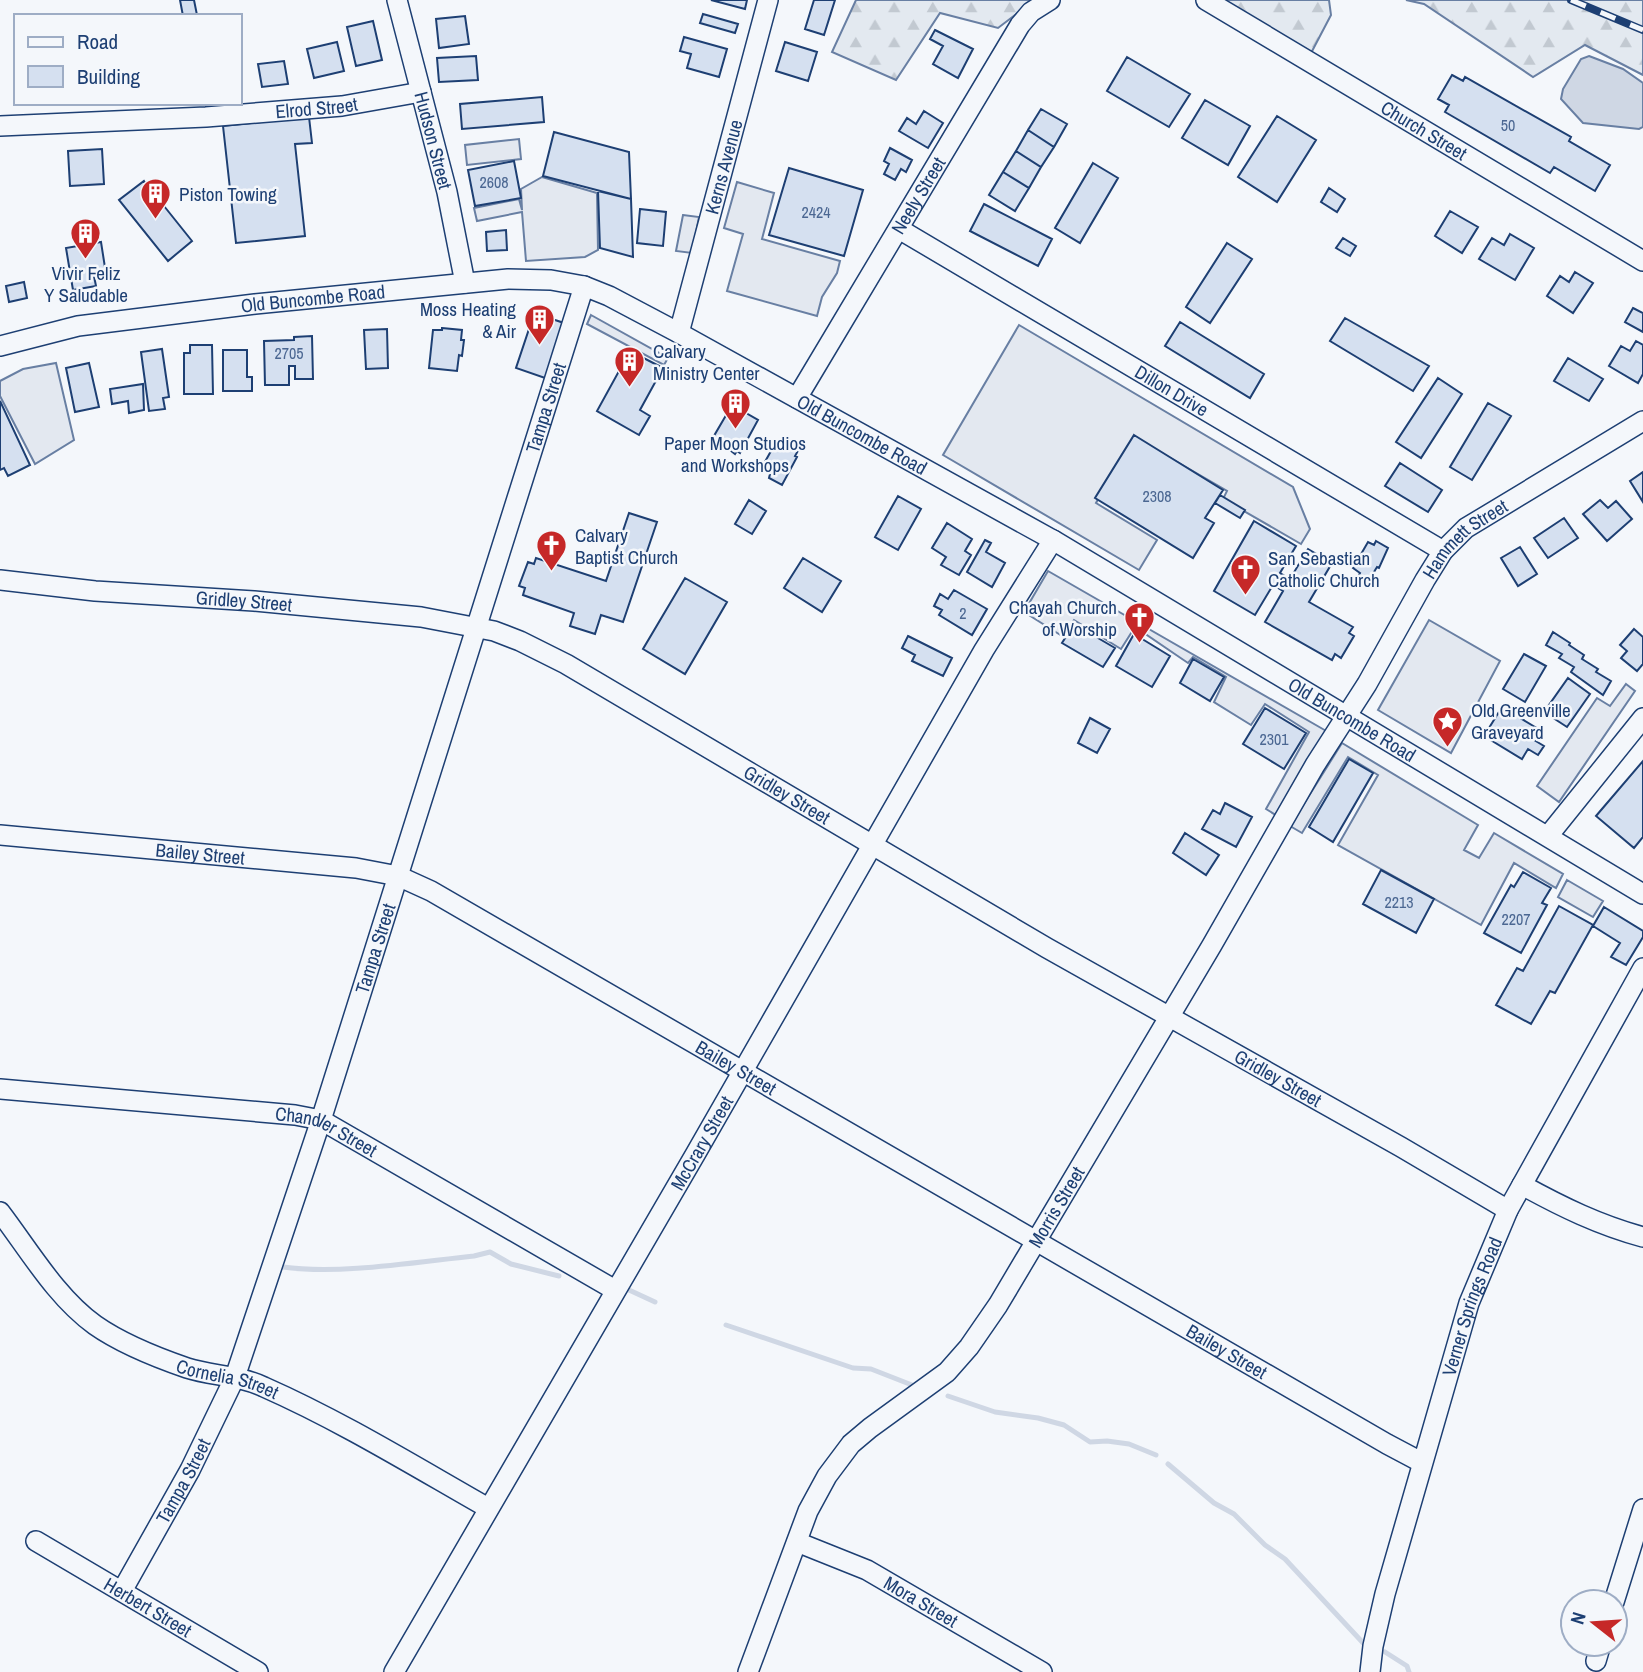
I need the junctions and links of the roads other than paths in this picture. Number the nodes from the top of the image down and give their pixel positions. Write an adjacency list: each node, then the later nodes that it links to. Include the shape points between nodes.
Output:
1 (397, 0): 5 (street, Hudson Street)
2 (768, 0): 11 (street, Kerns Avenue)
3 (1050, 0): 7 (street, Neely Street, via 1020,24)
4 (1206, 0): 8 (street, Church Street)
5 (421, 93): 6 (street, Elrod Street, via 342,106 220,116); 9 (street, Hudson Street)
6 (0, 126)
7 (899, 229): 13 (street, Neely Street); 16 (street, Dillon Drive)
8 (1643, 261)
9 (465, 283): 10 (street, Old Buncombe Road, via 537,279); 12 (street, Old Buncombe Road, via 124,318)
10 (584, 286): 11 (street, Old Buncombe Road); 18 (street, Tampa Street)
11 (679, 333): 13 (street, Old Buncombe Road)
12 (0, 346)
13 (797, 398): 15 (street, Old Buncombe Road)
14 (1643, 421): 16 (street, Hammett Street, via 1466,528)
15 (1053, 540): 19 (street, Old Buncombe Road); 23 (street, McCrary Street, via 984,650)
16 (1443, 551): 19 (street, Hammett Street)
17 (0, 580): 18 (street, Gridley Street, via 95,592 392,613)
18 (477, 627): 23 (street, Gridley Street, via 520,641 566,664); 24 (street, Tampa Street)
19 (1347, 716): 22 (street, Old Buncombe Road); 27 (street, Morris Street)
20 (1643, 718): 22 (street)
21 (0, 835): 24 (street, Bailey Street, via 312,862)
22 (1548, 836): 25 (street, Old Buncombe Road)
23 (874, 845): 27 (street, Gridley Street); 28 (street, McCrary Street)
24 (398, 876): 28 (street, Bailey Street); 30 (street, Tampa Street)
25 (1643, 894)
26 (1643, 968): 31 (street, Verner Springs Road)
27 (1168, 1018): 32 (street, Gridley Street); 35 (street, Morris Street)
28 (743, 1072): 35 (street, Bailey Street); 36 (street, McCrary Street)
29 (0, 1089): 30 (street, Chandler Street)
30 (321, 1120): 36 (street, Chandler Street); 37 (street, Tampa Street)
31 (1522, 1185): 32 (street, Verner Springs Road); 34 (street, via 1569,1211)
32 (1508, 1210): 38 (street, Verner Springs Road, via 1469,1303)
33 (0, 1212): 37 (street, Cornelia Street, via 54,1285 95,1325 154,1356 190,1369)
34 (1643, 1237)
35 (1035, 1241): 38 (street, Bailey Street); 42 (street, Morris Street, via 970,1348 947,1372 870,1428 842,1455 814,1498)
36 (615, 1290): 39 (street, McCrary Street)
37 (235, 1377): 39 (street, Cornelia Street, via 283,1395); 44 (street, Tampa Street, via 190,1470)
38 (1422, 1462): 49 (street, Verner Springs Road, via 1385,1594)
39 (488, 1508): 46 (street, McCrary Street)
40 (1643, 1509): 43 (street)
41 (36, 1541): 44 (street, Herbert Street)
42 (797, 1542): 47 (street, Morris Street); 48 (street, Mora Street, via 867,1570)
43 (1618, 1588)
44 (122, 1591): 45 (street, Herbert Street)
45 (258, 1672)
46 (394, 1672)
47 (748, 1672)
48 (1042, 1672)
49 (1370, 1672)

